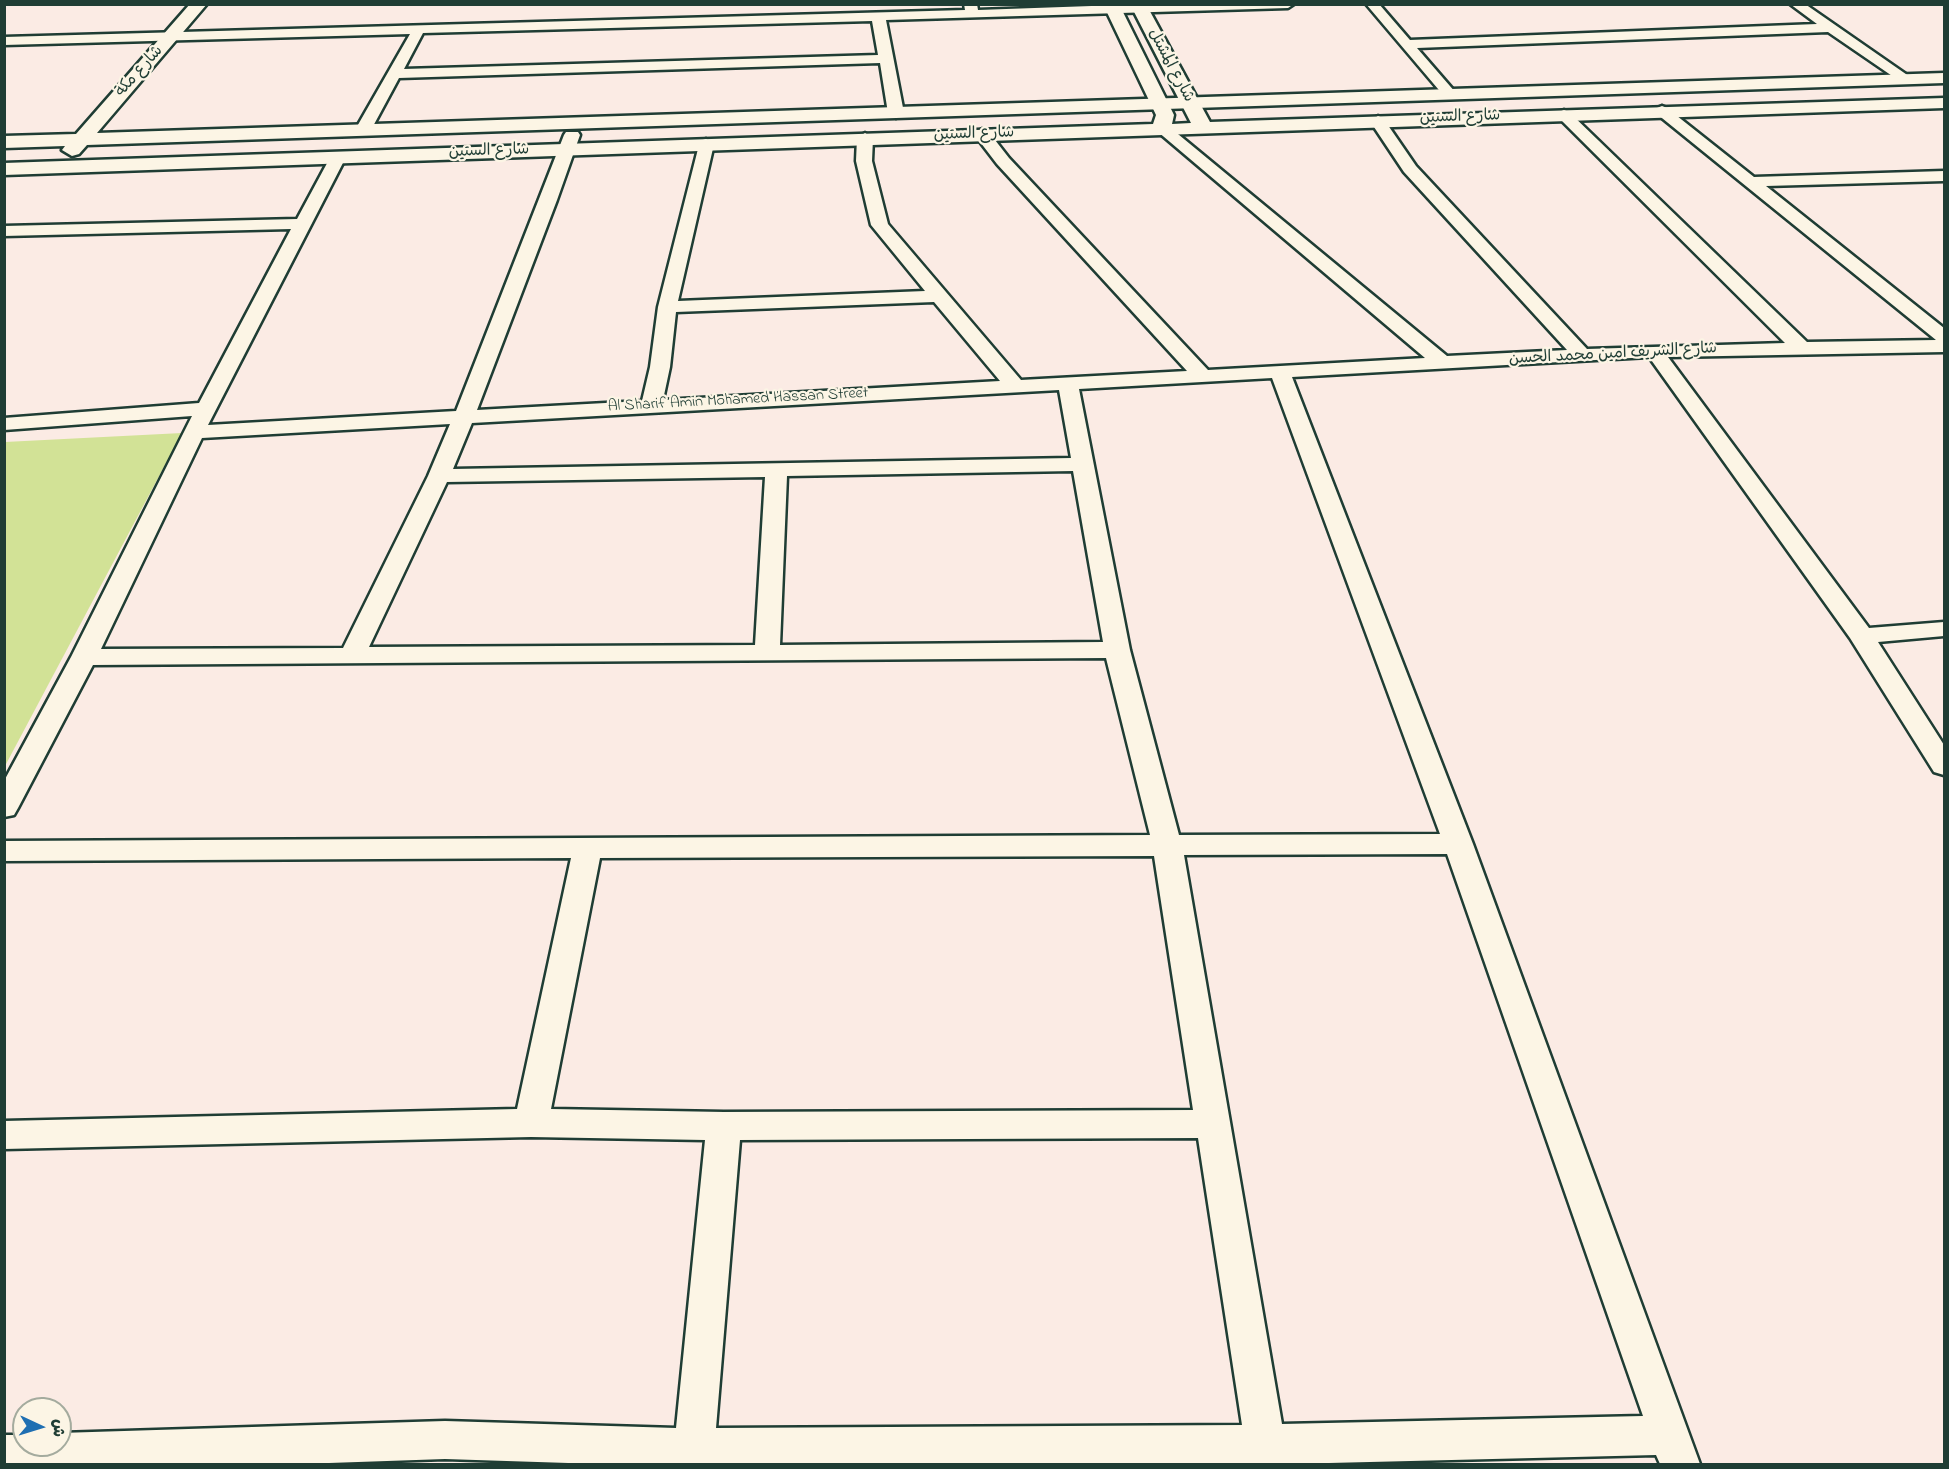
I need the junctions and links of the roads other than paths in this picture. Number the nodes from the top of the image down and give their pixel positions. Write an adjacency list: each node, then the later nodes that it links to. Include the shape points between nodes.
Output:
1 (199, 4): 11 (main road, شارع مكة)
2 (1288, 4): 5 (street)
3 (1372, 4): 13 (street)
4 (1796, 4): 9 (street)
5 (1139, 6): 6 (street); 23 (main road, شارع المشتل)
6 (1113, 7): 7 (street); 25 (main road, شارع المشتل)
7 (972, 9): 8 (street)
8 (878, 16): 10 (street); 14 (street)
9 (1830, 28): 13 (street); 17 (street)
10 (419, 29): 11 (street); 15 (street)
11 (171, 37): 12 (street); 34 (main road, شارع مكة)
12 (4, 41)
13 (1406, 44): 19 (street)
14 (885, 59): 15 (street); 22 (street)
15 (394, 74): 27 (street)
16 (1944, 78): 17 (main road)
17 (1906, 80): 20 (main road)
18 (1944, 88): 20 (main road, شارع الستين)
19 (1449, 93): 20 (main road); 23 (main road)
20 (1651, 99): 21 (main road, شارع الستين); 23 (main road, شارع الستين); 24 (main road, شارع الستين); 40 (street, via 1679,127)
21 (1944, 103)
22 (896, 112): 25 (main road); 27 (main road)
23 (1196, 114): 25 (main road, شارع الستين); 25 (main road); 26 (main road, شارع الستين)
24 (1564, 115): 26 (main road, شارع الستين); 48 (street)
25 (1162, 116): 28 (main road, شارع الستين); 30 (main road, شارع الستين); 51 (street)
26 (1378, 122): 50 (street, via 1410,169)
27 (363, 130): 34 (main road)
28 (982, 134): 29 (main road, شارع الستين); 53 (street)
29 (865, 138): 33 (main road, شارع الستين); 44 (street, via 864,161 880,225)
30 (633, 140): 32 (main road, شارع الستين); 33 (main road, شارع الستين)
31 (4, 142): 34 (main road)
32 (569, 142): 34 (main road, شارع الستين); 36 (main road, شارع الستين); 58 (street)
33 (706, 144): 45 (street)
34 (70, 152): 35 (main road, شارع الستين); 36 (main road, شارع الستين); 37 (main road, شارع الستين)
35 (4, 154)
36 (338, 157): 42 (street)
37 (4, 169)
38 (1920, 176): 39 (street); 40 (street); 41 (street)
39 (1944, 176)
40 (1752, 182): 46 (street)
41 (1944, 195)
42 (301, 224): 43 (street); 57 (street)
43 (4, 231)
44 (939, 296): 45 (street); 55 (street)
45 (667, 307): 56 (street)
46 (1944, 337)
47 (1944, 346): 48 (street, شارع الشريف امين محمد الحسن)
48 (1802, 349): 49 (street, شارع الشريف امين محمد الحسن)
49 (1654, 351): 50 (street, شارع الشريف امين محمد الحسن); 65 (street)
50 (1583, 356): 51 (street, شارع الشريف امين محمد الحسن)
51 (1443, 363): 52 (street, شارع الشريف امين محمد الحسن)
52 (1281, 374): 53 (street, Al Sharif Amin Mohamed Hassan Street); 73 (street)
53 (1204, 377): 54 (street, Al Sharif Amin Mohamed Hassan Street)
54 (1068, 383): 55 (street, Al Sharif Amin Mohamed Hassan Street); 61 (street)
55 (1014, 385): 56 (street, Al Sharif Amin Mohamed Hassan Street)
56 (651, 406): 58 (street, Al Sharif Amin Mohamed Hassan Street)
57 (208, 409): 59 (street); 60 (street)
58 (464, 417): 60 (street, Al Sharif Amin Mohamed Hassan Street); 63 (street)
59 (4, 424)
60 (194, 432): 69 (street)
61 (1083, 464): 62 (street); 66 (street)
62 (776, 469): 63 (street); 67 (street)
63 (439, 476): 68 (street)
64 (1944, 629): 65 (street)
65 (1862, 636): 70 (street)
66 (1118, 650): 67 (street); 72 (street)
67 (767, 652): 68 (street)
68 (352, 656): 69 (street)
69 (84, 657): 71 (street)
70 (1944, 765)
71 (4, 808)
72 (1167, 844): 73 (street); 74 (street); 77 (street)
73 (1458, 844): 81 (street)
74 (588, 847): 75 (street); 76 (street)
75 (4, 851)
76 (531, 1123): 78 (street); 79 (street)
77 (1213, 1124): 78 (street); 83 (street)
78 (724, 1126): 80 (street)
79 (4, 1134)
80 (694, 1448): 82 (street); 85 (street)
81 (1675, 1450): 83 (street)
82 (443, 1452): 84 (street)
83 (1266, 1454): 85 (street)
84 (4, 1455)
85 (917, 1455)

